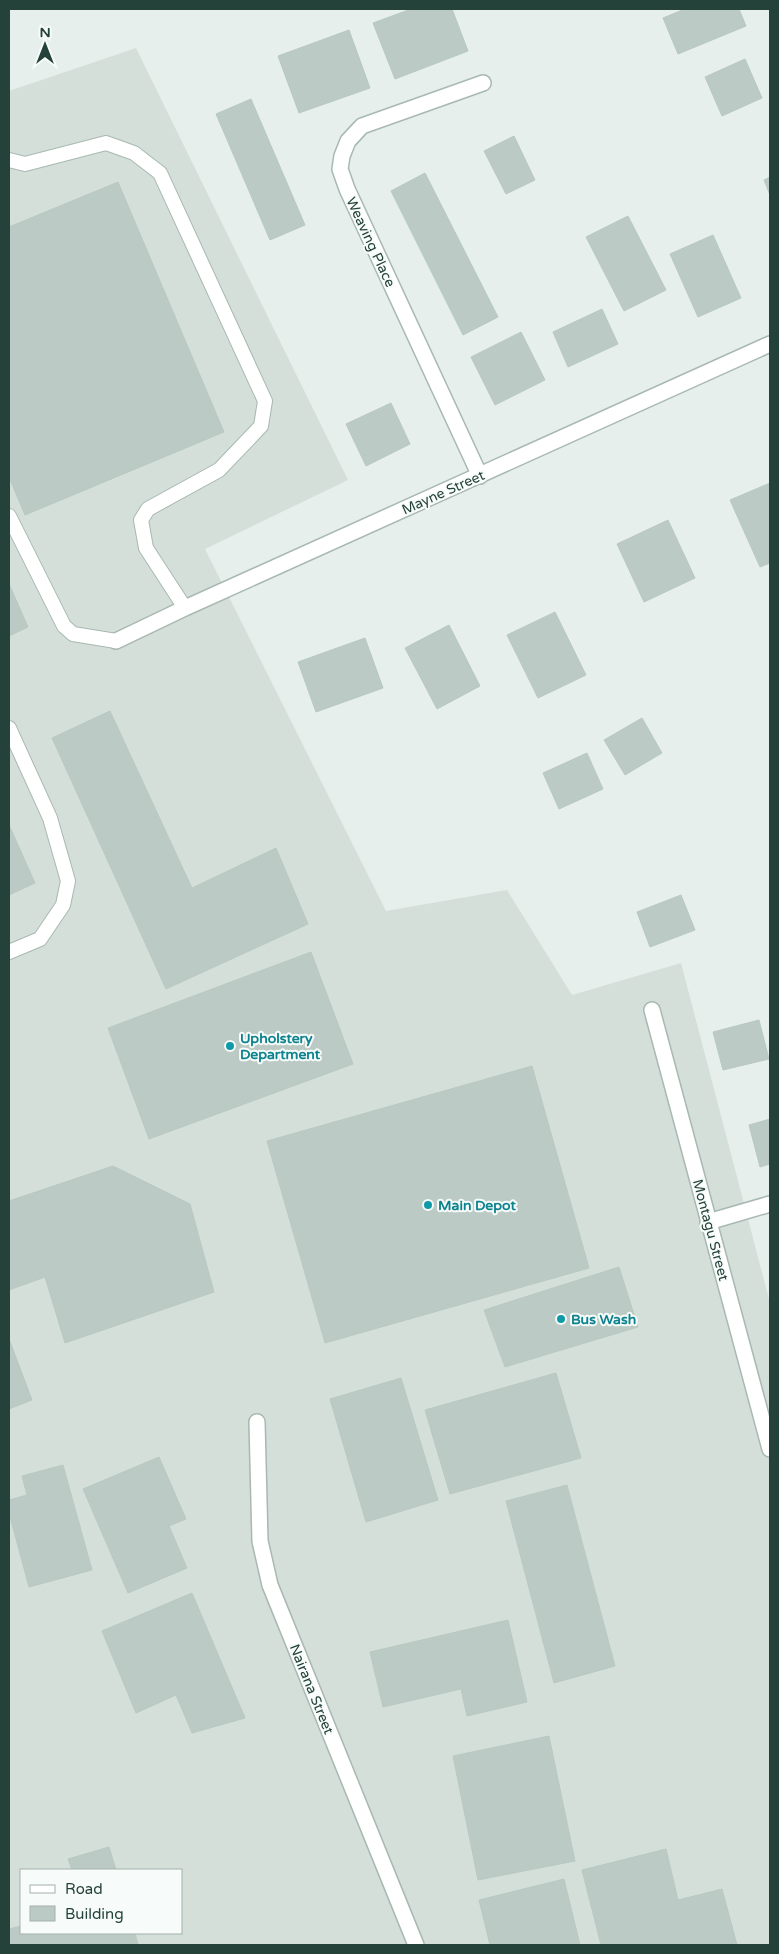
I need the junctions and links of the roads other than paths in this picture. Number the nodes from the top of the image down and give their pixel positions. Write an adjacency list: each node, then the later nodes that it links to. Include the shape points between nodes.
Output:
1 (483, 83): 4 (street, Weaving Place, via 362,126 348,141 340,169 346,189)
2 (9, 160): 6 (lane, via 25,164 106,143 134,153 160,173 265,400 261,426 220,470 148,509 140,520 146,548)
3 (770, 344): 4 (street, Mayne Street)
4 (480, 476): 6 (street, Mayne Street)
5 (9, 516): 7 (lane, via 64,626 73,634)
6 (185, 608): 7 (street, Mayne Street)
7 (116, 641)
8 (9, 728): 9 (lane, via 50,818 68,881 63,906 40,939)
9 (9, 952)
10 (652, 1010): 12 (street, Montagu Street)
11 (770, 1204): 12 (street)
12 (708, 1222): 14 (street, Montagu Street)
13 (257, 1422): 15 (street, Nairana Street, via 260,1542 270,1585)
14 (770, 1449)
15 (416, 1945)

